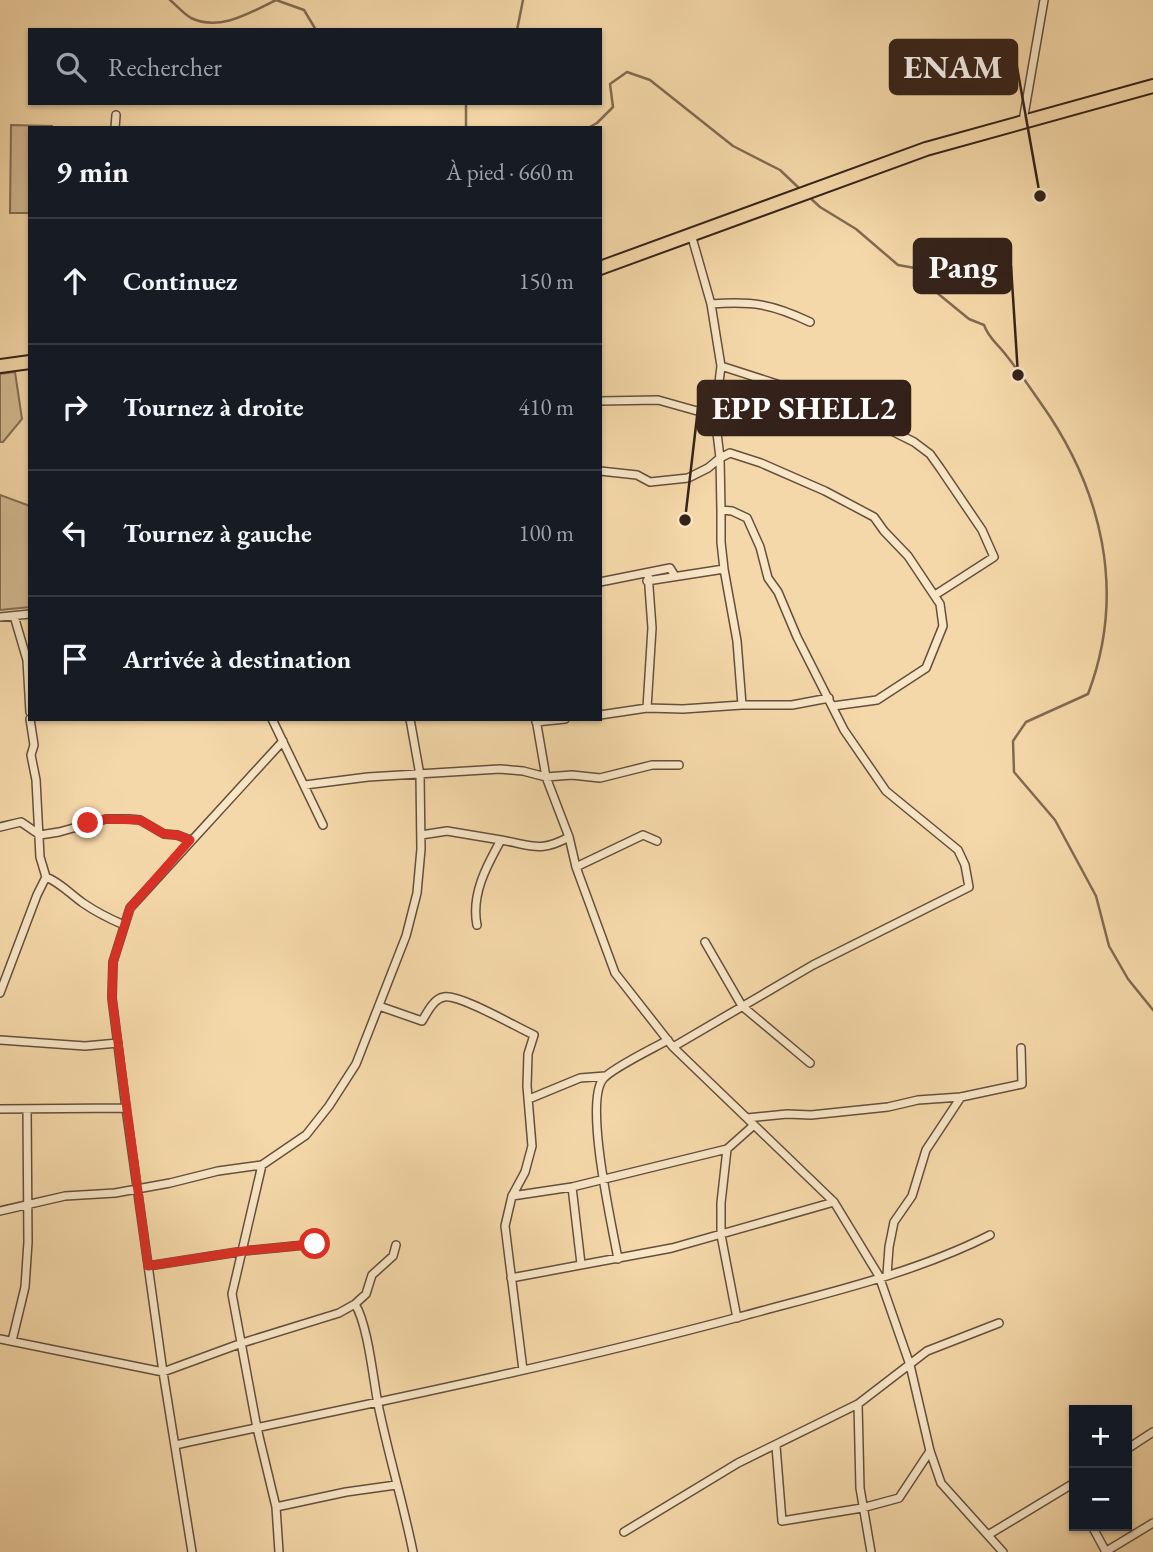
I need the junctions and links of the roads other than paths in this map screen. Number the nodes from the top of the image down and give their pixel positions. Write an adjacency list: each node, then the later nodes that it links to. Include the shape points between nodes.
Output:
1 (1044, 0): 4 (street)
2 (1153, 86): 4 (highway)
3 (116, 116): 5 (street)
4 (1023, 121): 6 (highway, via 926,149)
5 (115, 126)
6 (691, 234): 7 (highway); 8 (street)
7 (602, 267)
8 (711, 304): 9 (street, via 771,305); 12 (street)
9 (810, 322)
10 (28, 362): 11 (highway)
11 (0, 366)
12 (721, 366): 14 (street); 21 (street, via 783,386 833,413 882,426 930,454 982,530 994,558)
13 (602, 401): 14 (street, via 658,400)
14 (715, 416): 15 (street)
15 (720, 457): 16 (street, via 688,478 650,482 637,475); 17 (street); 21 (street, via 730,453 761,463 874,517)
16 (602, 471)
17 (721, 510): 18 (street); 26 (street, via 747,518 768,578)
18 (724, 569): 19 (street, via 675,576 670,568); 27 (street, via 737,640)
19 (648, 577): 20 (street); 29 (street, via 652,628)
20 (602, 582)
21 (935, 595): 28 (street, via 943,626 926,668 877,700)
22 (28, 614): 23 (street)
23 (14, 616): 24 (street); 25 (street)
24 (0, 617)
25 (28, 677)
26 (829, 698): 27 (street, via 792,705); 28 (street)
27 (742, 705): 29 (street)
28 (834, 706): 55 (street, via 844,730 886,791 957,850 970,887)
29 (647, 708): 30 (street)
30 (602, 715)
31 (30, 721): 42 (street)
32 (273, 721): 35 (street)
33 (410, 721): 37 (street)
34 (536, 721): 38 (street)
35 (283, 741): 39 (street); 45 (street)
36 (678, 765): 38 (street, via 652,765 600,778)
37 (420, 775): 38 (street, via 500,769); 39 (street); 43 (street)
38 (547, 777): 44 (street)
39 (305, 785): 40 (street)
40 (323, 825)
41 (0, 827): 42 (street, via 21,822)
42 (40, 835): 45 (street, via 106,819 129,819); 49 (street)
43 (421, 835): 46 (street, via 447,831); 54 (street, via 415,904)
44 (569, 837): 46 (street, via 551,847); 48 (street)
45 (190, 840): 50 (street, via 130,908)
46 (500, 840): 51 (street, via 477,894)
47 (657, 841): 48 (street, via 643,835)
48 (576, 867): 58 (street, via 615,973)
49 (46, 877): 50 (street); 53 (street)
50 (124, 925): 57 (street, via 113,962)
51 (477, 925)
52 (705, 942): 55 (street)
53 (0, 993)
54 (379, 1006): 63 (street, via 422,1021 444,997 462,1000 534,1035 528,1054); 70 (street, via 356,1064 329,1106 306,1135)
55 (741, 1006): 58 (street); 60 (street)
56 (0, 1040): 57 (street, via 85,1046)
57 (118, 1043): 64 (street)
58 (670, 1043): 61 (street); 67 (street)
59 (1021, 1048): 62 (street, via 1022,1084)
60 (810, 1063)
61 (605, 1076): 63 (street, via 580,1078); 71 (street, via 597,1088 596,1118)
62 (961, 1097): 67 (street); 86 (street, via 926,1150 912,1196 894,1222)
63 (529, 1099): 74 (street, via 532,1146)
64 (126, 1108): 66 (street); 72 (street)
65 (0, 1109): 66 (street)
66 (27, 1109): 76 (street)
67 (747, 1118): 68 (street)
68 (754, 1125): 69 (street); 75 (street)
69 (727, 1149): 71 (street); 78 (street)
70 (262, 1165): 72 (street); 82 (street)
71 (604, 1178): 73 (street); 83 (street)
72 (138, 1187): 76 (street); 85 (street)
73 (572, 1187): 74 (street); 84 (street)
74 (512, 1196): 87 (street, via 505,1226)
75 (834, 1202): 78 (street); 86 (street)
76 (28, 1203): 77 (street); 92 (street, via 25,1287)
77 (0, 1211)
78 (722, 1235): 83 (street); 89 (street)
79 (990, 1235): 86 (street)
80 (315, 1244): 82 (street)
81 (396, 1245): 88 (street, via 393,1256 372,1275 366,1294)
82 (244, 1251): 85 (street); 93 (street, via 232,1294)
83 (618, 1259): 84 (street)
84 (581, 1264): 87 (street)
85 (148, 1266): 96 (street)
86 (883, 1276): 89 (street); 94 (street)
87 (511, 1278): 95 (street)
88 (355, 1304): 93 (street); 97 (street)
89 (737, 1318): 95 (street)
90 (999, 1323): 94 (street, via 927,1351)
91 (0, 1339): 92 (street)
92 (12, 1341): 96 (street)
93 (242, 1343): 96 (street); 99 (street)
94 (910, 1365): 98 (street); 104 (street)
95 (523, 1370): 97 (street)
96 (163, 1373): 101 (street)
97 (378, 1403): 99 (street); 105 (street)
98 (858, 1404): 102 (street); 108 (street)
99 (257, 1428): 101 (street); 107 (street)
100 (1153, 1432): 103 (street)
101 (175, 1445): 113 (street)
102 (776, 1446): 108 (street, via 782,1521); 111 (street, via 738,1463)
103 (1132, 1446)
104 (930, 1451): 108 (street, via 899,1498); 112 (street, via 941,1483)
105 (396, 1485): 107 (street); 115 (street)
106 (1069, 1489): 112 (street)
107 (276, 1507): 114 (street)
108 (863, 1508): 116 (street)
109 (1153, 1523): 118 (street)
110 (1095, 1531): 118 (street)
111 (624, 1532)
112 (988, 1535): 117 (street)
113 (192, 1552)
114 (279, 1552)
115 (413, 1552)
116 (871, 1552)
117 (1003, 1552)
118 (1106, 1552)

